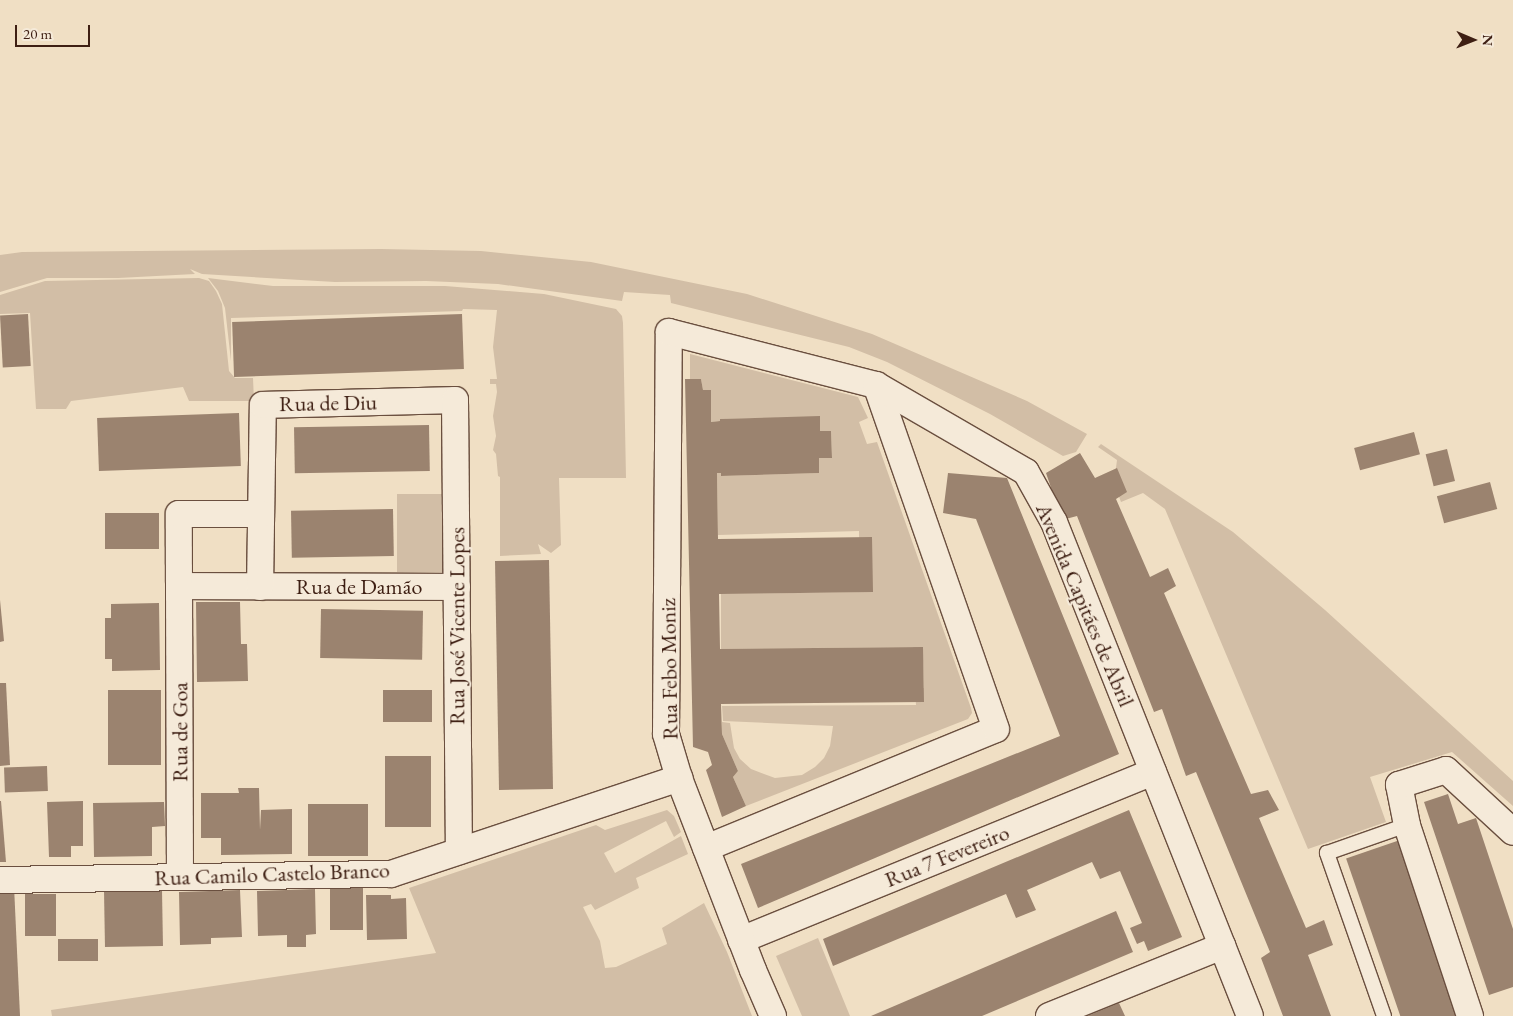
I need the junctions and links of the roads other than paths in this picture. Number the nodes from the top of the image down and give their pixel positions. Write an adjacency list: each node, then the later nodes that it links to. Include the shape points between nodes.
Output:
1 (669, 332): 2 (street, Avenida Capitães de Abril); 9 (street, Rua Febo Moniz, via 666,734)
2 (876, 385): 8 (street, Avenida Capitães de Abril, via 1026,472 1054,522); 12 (street, via 996,729)
3 (455, 400): 4 (street, Rua de Diu, via 263,405); 7 (street, Rua José Vicente Lopes)
4 (261, 514): 5 (street, Rua de Goa, via 179,514); 6 (street, Rua de Diu)
5 (179, 586): 6 (street, Rua de Damão); 14 (street, Rua de Goa)
6 (260, 587): 7 (street, Rua de Damão)
7 (457, 587): 13 (street, Rua José Vicente Lopes)
8 (1153, 772): 16 (street, Rua 7 Fevereiro); 17 (street, Avenida Capitães de Abril)
9 (679, 778): 12 (street, Rua Febo Moniz); 13 (street, Rua Camilo Castelo Branco)
10 (1407, 825): 11 (street, via 1399,785 1446,770); 21 (lane, via 1327,853); 22 (street)
11 (1513, 832)
12 (706, 848): 16 (street, Rua Febo Moniz)
13 (459, 851): 14 (street, Rua Camilo Castelo Branco, via 391,874)
14 (180, 877): 15 (street, Rua Camilo Castelo Branco)
15 (0, 880)
16 (741, 940): 18 (street, Rua Febo Moniz)
17 (1222, 946): 19 (street); 20 (street, Avenida Capitães de Abril)
18 (773, 1016)
19 (1049, 1016)
20 (1250, 1016)
21 (1384, 1016)
22 (1470, 1016)

